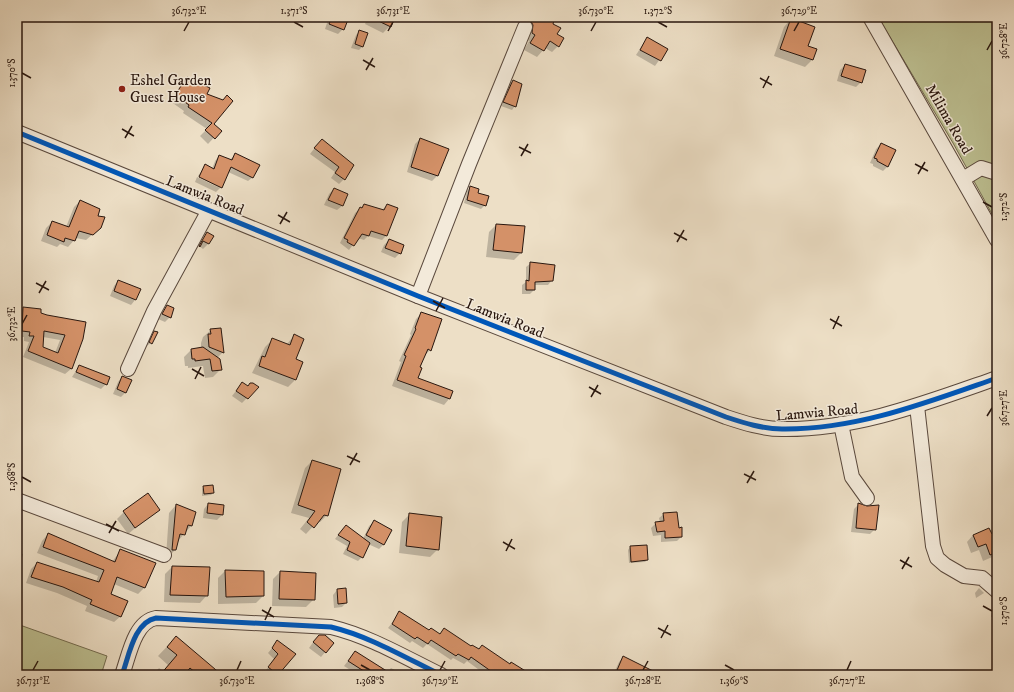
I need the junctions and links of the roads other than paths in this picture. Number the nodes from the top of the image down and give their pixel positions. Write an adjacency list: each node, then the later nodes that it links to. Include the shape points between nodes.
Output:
1 (870, 17): 5 (street, Milima Road)
2 (525, 27): 8 (street)
3 (17, 132): 6 (street, Lamwia Road)
4 (997, 173): 5 (street, via 981,168)
5 (963, 179): 7 (street, Milima Road)
6 (209, 210): 8 (street, Lamwia Road); 9 (street, via 154,311)
7 (997, 240)
8 (418, 296): 12 (street, Lamwia Road, via 726,417 755,426 781,429)
9 (128, 369)
10 (997, 378): 11 (street, Lamwia Road)
11 (917, 406): 12 (street, Lamwia Road); 16 (street, via 932,546 937,558 964,576 982,578)
12 (841, 424): 13 (street, via 852,477)
13 (867, 498)
14 (17, 500): 15 (street)
15 (164, 555)
16 (997, 591)
17 (122, 675): 18 (street, via 138,631 148,619 156,618 331,627 369,640)
18 (442, 675)

